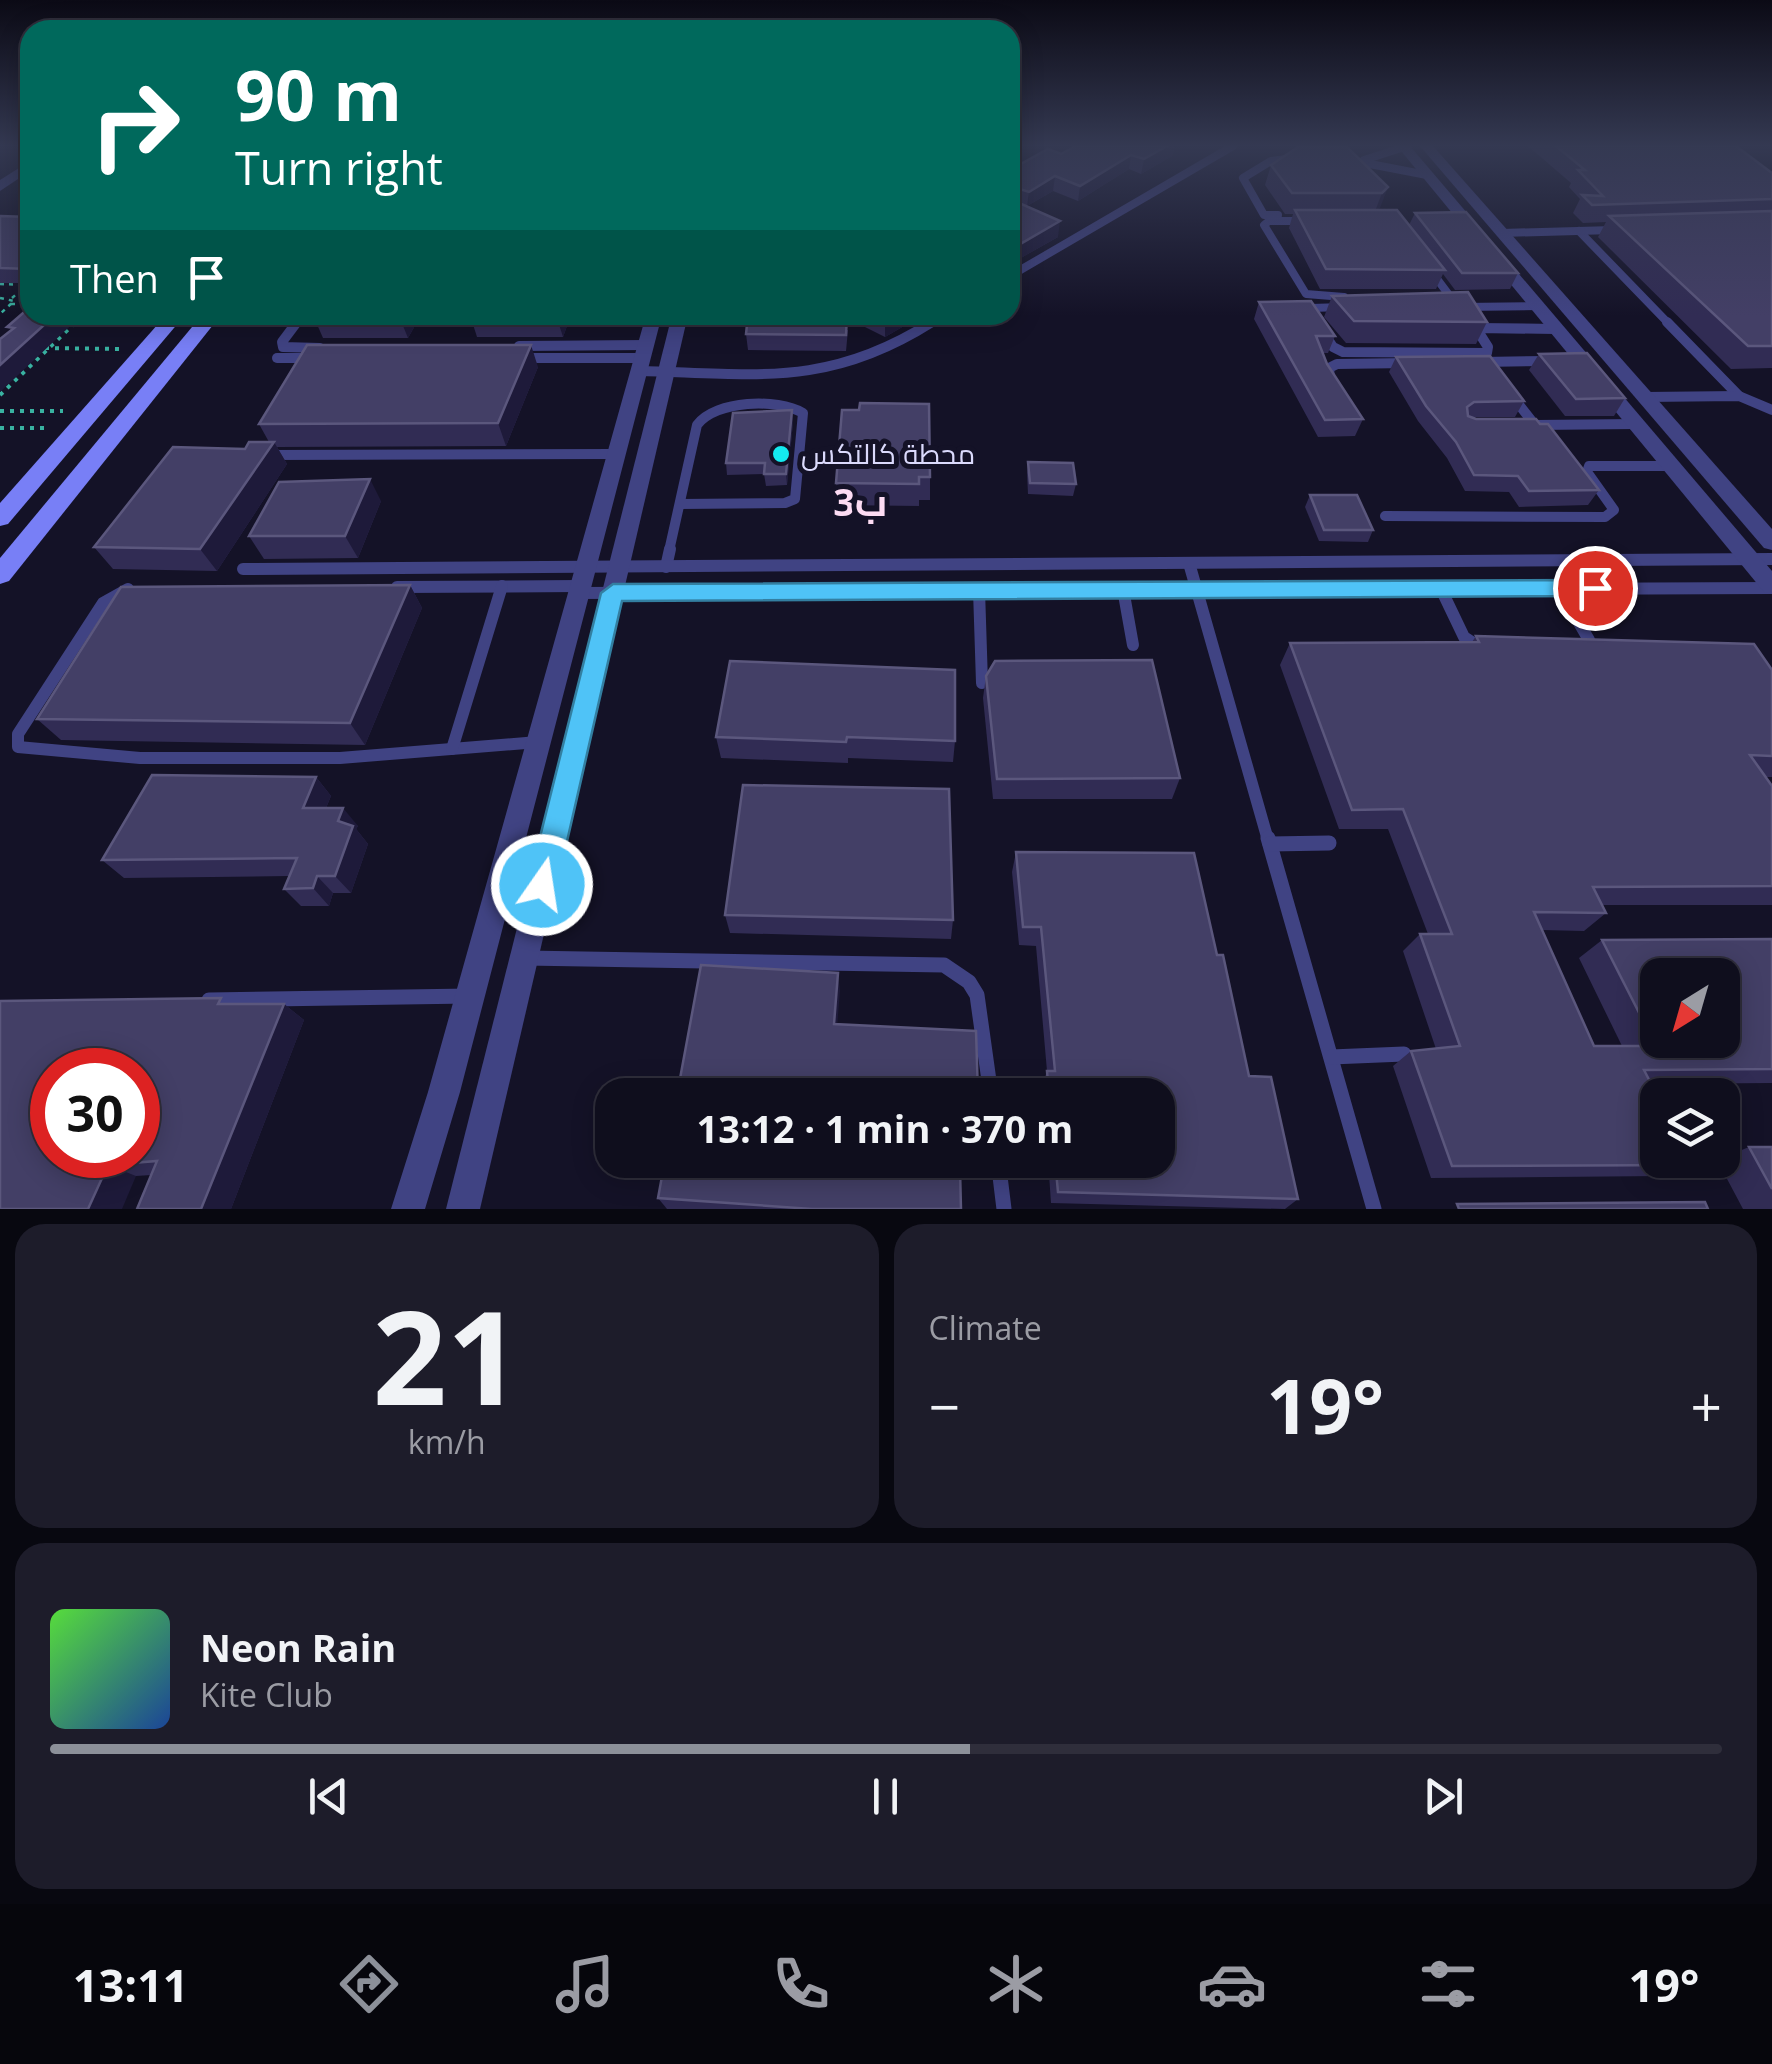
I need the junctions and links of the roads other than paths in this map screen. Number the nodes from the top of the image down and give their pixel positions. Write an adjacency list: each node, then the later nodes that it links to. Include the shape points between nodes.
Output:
1 (1136, 202): 9 (lane)
2 (1256, 202): 19 (lane, via 1264,215 1323,218 1264,226 1306,294 1353,302 1310,310 1339,350 1487,353 1476,328)
3 (1445, 202): 12 (street)
4 (1475, 202): 8 (street)
5 (1060, 229): 9 (lane)
6 (1617, 230): 7 (lane)
7 (1578, 231): 8 (lane); 30 (lane)
8 (1502, 233): 31 (street)
9 (1077, 236): 11 (lane)
10 (1426, 264): 12 (lane, via 1448,294 1426,302)
11 (1020, 270)
12 (1538, 306): 19 (street)
13 (167, 325): 41 (street)
14 (204, 325): 48 (street)
15 (297, 325): 21 (lane, via 283,347 332,353)
16 (651, 325): 23 (street)
17 (678, 325): 26 (street)
18 (927, 325): 26 (lane, via 880,353 837,366 773,373)
19 (1556, 329): 24 (street)
20 (508, 346): 23 (lane)
21 (277, 358)
22 (508, 358): 23 (lane)
23 (642, 358): 26 (lane); 36 (street)
24 (1583, 361): 25 (lane); 33 (street)
25 (1486, 362): 27 (lane); 28 (lane, via 1338,364 1328,376)
26 (666, 371): 49 (street)
27 (1498, 378)
28 (1336, 390)
29 (1510, 394): 34 (lane)
30 (1738, 396): 31 (lane); 32 (lane)
31 (1645, 397): 42 (street)
32 (1772, 410)
33 (1636, 424): 34 (lane); 38 (street)
34 (1534, 425): 35 (lane)
35 (1518, 426)
36 (616, 454): 37 (lane); 50 (street)
37 (265, 455)
38 (1672, 466): 40 (lane, via 1590,466 1587,472 1614,510 1606,517); 43 (street)
39 (680, 504): 39 (lane, via 697,424 707,411 803,413 796,498 785,504); 46 (lane)
40 (1384, 516)
41 (0, 518)
42 (1772, 543)
43 (1749, 559): 44 (lane); 45 (lane); 53 (street)
44 (1772, 559)
45 (1189, 563): 46 (lane); 58 (lane)
46 (666, 566): 49 (lane)
47 (243, 569): 50 (lane)
48 (0, 575)
49 (616, 580): 50 (lane); 50 (lane); 59 (lane); 68 (street)
50 (582, 582): 51 (lane); 64 (street)
51 (502, 586): 52 (lane); 65 (lane)
52 (384, 587)
53 (1772, 587): 55 (lane)
54 (1441, 588): 55 (lane); 58 (lane); 61 (lane, via 1464,637)
55 (1560, 588): 62 (lane, via 1589,640 1583,647)
56 (147, 589): 65 (lane, via 120,591 104,603 18,734 18,747 140,758 340,758)
57 (1123, 589): 58 (lane); 59 (lane); 60 (lane)
58 (1197, 589): 67 (lane)
59 (979, 590): 63 (lane)
60 (1133, 645)
61 (1486, 646)
62 (1563, 647)
63 (982, 683)
64 (538, 742): 65 (lane); 69 (street)
65 (452, 749)
66 (1328, 843): 67 (lane)
67 (1270, 844): 72 (lane)
68 (524, 958): 73 (lane, via 944,965 978,996); 76 (street)
69 (470, 996): 70 (lane); 75 (street)
70 (196, 1000)
71 (1404, 1054): 72 (lane)
72 (1331, 1057): 78 (lane)
73 (989, 1078)
74 (1000, 1178): 77 (lane)
75 (408, 1209)
76 (463, 1209)
77 (1004, 1209)
78 (1374, 1209)

